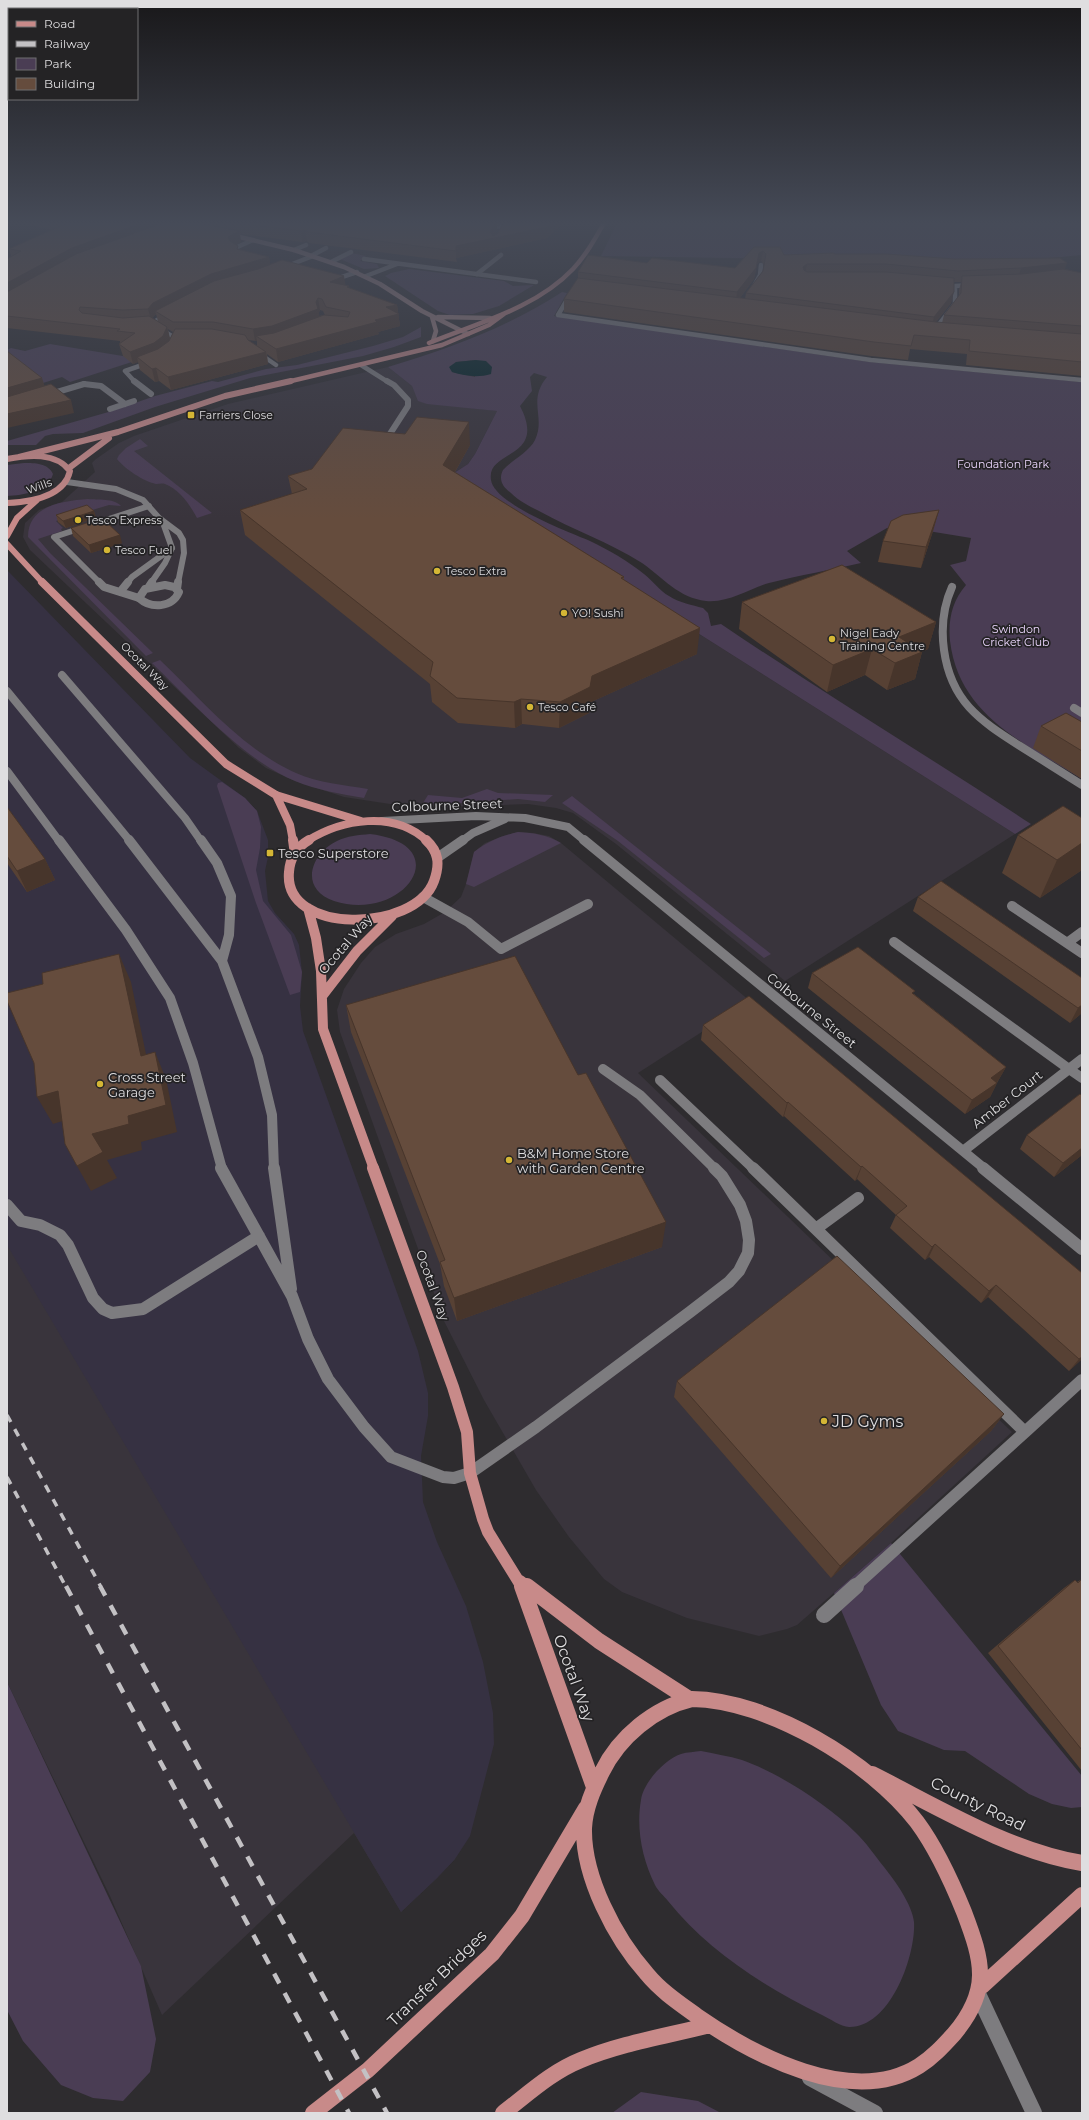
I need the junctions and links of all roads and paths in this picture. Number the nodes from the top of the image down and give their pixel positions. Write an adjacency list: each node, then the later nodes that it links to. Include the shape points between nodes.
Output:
1 (154, 322): 13 (street, via 152,325)
2 (433, 322): 15 (street, via 436,331)
3 (442, 322): 8 (street)
4 (480, 322): 8 (main road)
5 (493, 322): 12 (main road)
6 (606, 322): 22 (street, via 871,360)
7 (941, 322): 10 (street)
8 (459, 330): 12 (street); 15 (main road)
9 (926, 331): 10 (street)
10 (933, 332): 11 (street)
11 (940, 333)
12 (468, 334): 18 (main road, via 442,345)
13 (175, 338): 14 (street); 16 (street)
14 (190, 338)
15 (433, 341): 18 (main road)
16 (173, 345)
17 (252, 349): 20 (street)
18 (404, 354): 21 (main road)
19 (159, 359): 25 (street, via 125,371)
20 (276, 365)
21 (361, 365): 30 (main road, via 225,396); 31 (street, via 394,385 408,400 408,406)
22 (1082, 380)
23 (59, 386): 24 (street)
24 (64, 390): 26 (street); 28 (street, via 84,384 101,386)
25 (151, 394)
26 (43, 396)
27 (134, 401): 28 (street)
28 (125, 404): 29 (street)
29 (110, 409)
30 (118, 432): 32 (main road); 34 (main road)
31 (386, 440)
32 (19, 457): 33 (main road, Wills); 34 (main road, Wills, via 54,459)
33 (8, 458)
34 (69, 468): 35 (main road, Wills)
35 (67, 482): 36 (main road, Wills); 38 (street, via 123,491 136,496)
36 (41, 498): 37 (main road, Wills); 40 (main road, via 17,518)
37 (7, 503)
38 (149, 506): 39 (street); 46 (street, via 54,537 104,587)
39 (162, 520): 42 (street); 45 (street, via 174,528 184,543)
40 (7, 536)
41 (7, 544): 56 (main road, Ocotal Way, via 34,576 210,751 237,772)
42 (172, 548): 44 (street); 46 (street, via 132,577)
43 (952, 587): 49 (street, via 944,602)
44 (148, 588): 45 (street, via 164,585); 47 (street)
45 (177, 589): 47 (street, via 179,592 176,598 161,604 150,605)
46 (120, 592): 47 (street)
47 (139, 598)
48 (933, 631): 49 (street)
49 (943, 638): 55 (street, via 951,680 959,696 985,724)
50 (62, 675): 71 (street, via 185,818 217,863 231,896 230,929)
51 (7, 691): 71 (street, via 143,857)
52 (1074, 708): 53 (street)
53 (1082, 713)
54 (7, 771): 82 (street, via 126,930 170,998 193,1063 220,1166)
55 (1082, 785)
56 (276, 795): 58 (main road, Ocotal Way); 60 (main road, via 290,825)
57 (513, 816): 59 (street, Colbourne Street); 61 (street, Colbourne Street, via 473,833); 78 (street, Colbourne Street, via 552,822 568,827 578,834)
58 (361, 821): 59 (main road); 60 (main road, via 325,830 308,840)
59 (382, 821): 61 (main road, via 401,825 418,833 431,844)
60 (295, 854): 65 (main road, via 290,866 290,883 294,894)
61 (437, 858): 62 (main road, via 436,878)
62 (423, 897): 63 (street, via 468,922 501,949); 66 (main road)
63 (588, 904)
64 (1012, 906): 69 (street)
65 (308, 908): 66 (main road, via 326,916 348,920 371,920); 72 (main road, Ocotal Way, via 316,938)
66 (393, 914): 72 (main road, Ocotal Way, via 357,951)
67 (1082, 932): 69 (street)
68 (894, 942): 74 (street)
69 (1067, 943): 70 (street)
70 (1082, 953)
71 (222, 961): 84 (street, via 258,1057 272,1116 274,1171)
72 (323, 995): 87 (main road, Ocotal Way, via 323,1029 465,1423)
73 (1082, 1058): 74 (street, Amber Court)
74 (1069, 1068): 76 (street); 78 (street, Amber Court)
75 (603, 1069): 87 (street, via 640,1095 722,1176 740,1205 746,1221 748,1253 739,1271 723,1286 555,1413)
76 (1082, 1078)
77 (660, 1080): 81 (street)
78 (963, 1151): 83 (street, Colbourne Street)
79 (858, 1198): 81 (street)
80 (7, 1205): 82 (street, via 21,1221 40,1225 60,1235 68,1245 93,1298 103,1309 112,1313 143,1309)
81 (818, 1228): 86 (street)
82 (259, 1236): 84 (street)
83 (1082, 1249)
84 (292, 1296): 87 (street, via 308,1339 328,1379 364,1427 391,1457 443,1477 454,1478)
85 (1082, 1380): 86 (street)
86 (1024, 1432): 89 (street)
87 (470, 1473): 88 (main road, Ocotal Way, via 488,1532)
88 (520, 1581): 90 (main road, Ocotal Way, via 599,1641); 92 (main road, Ocotal Way)
89 (824, 1614)
90 (688, 1699): 91 (main road, via 732,1703 785,1722); 92 (main road, Transfer Bridges, via 652,1716 622,1741 611,1755)
91 (860, 1768): 94 (main road, County Road, via 1002,1839 1037,1853); 96 (main road, via 914,1817 948,1869 978,1954)
92 (594, 1787): 93 (main road, Transfer Bridges)
93 (586, 1807): 97 (main road, Transfer Bridges, via 584,1833 589,1865 608,1917 632,1954 660,1987); 99 (main road, Transfer Bridges, via 531,1902 489,1957 357,2079)
94 (1082, 1863)
95 (1082, 1895): 96 (main road)
96 (980, 1991): 98 (main road, Transfer Bridges, via 950,2041 911,2072 894,2078 854,2081); 102 (street)
97 (710, 2025): 98 (main road, Transfer Bridges, via 748,2050); 100 (main road, via 613,2049 580,2060 550,2076)
98 (795, 2069): 101 (street)
99 (313, 2113)
100 (503, 2113)
101 (875, 2113)
102 (1034, 2113)

